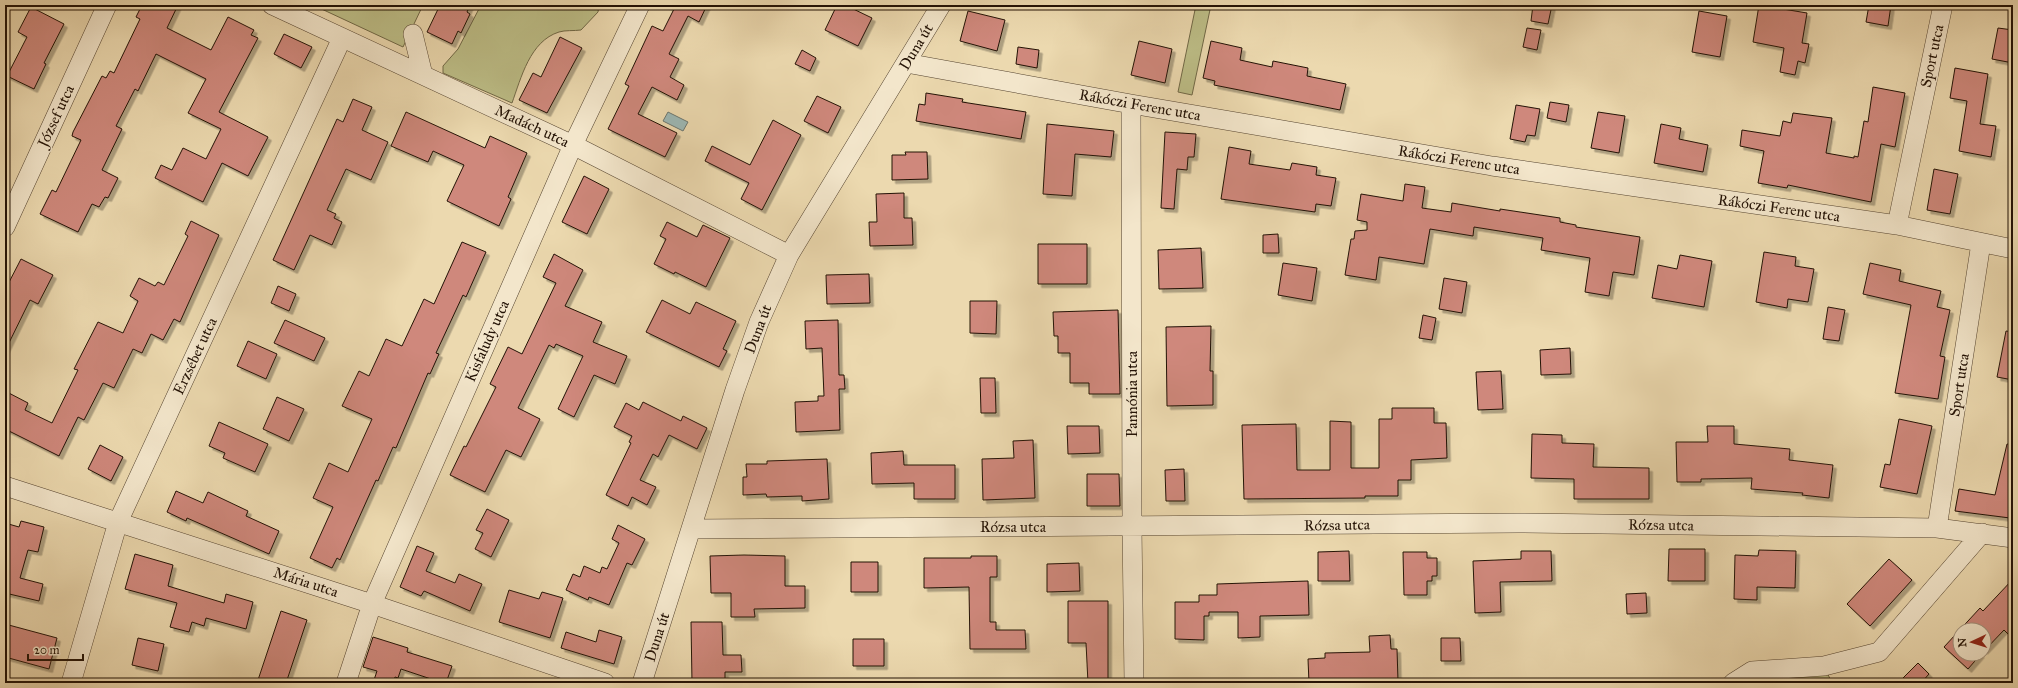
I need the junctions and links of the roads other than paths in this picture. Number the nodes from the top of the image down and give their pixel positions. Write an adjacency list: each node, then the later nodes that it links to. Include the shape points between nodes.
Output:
1 (107, 5): 13 (street, József utca)
2 (272, 5): 7 (street, Madách utca)
3 (640, 5): 11 (street, Kisfaludy utca)
4 (941, 5): 8 (street, Duna út)
5 (1943, 5): 12 (street, Sport utca)
6 (413, 34): 9 (street)
7 (342, 38): 9 (street, Madách utca); 18 (street, Erzsébet utca)
8 (906, 63): 10 (street, Rákóczi Ferenc utca); 16 (street, Duna út)
9 (423, 75): 11 (street, Madách utca)
10 (1131, 104): 12 (street, Rákóczi Ferenc utca, via 1492,166); 19 (street, Pannónia utca)
11 (573, 145): 16 (street, Madách utca); 24 (street, Kisfaludy utca)
12 (1897, 225): 14 (street, Rákóczi Ferenc utca)
13 (5, 227)
14 (1981, 243): 15 (street, Rákóczi Ferenc utca); 20 (street, Sport utca)
15 (2013, 248)
16 (790, 255): 21 (street, Duna út, via 759,322)
17 (5, 486): 18 (street, Mária utca)
18 (118, 522): 24 (street, Mária utca); 25 (street, Erzsébet utca)
19 (1132, 527): 20 (street, Rózsa utca, via 1518,523); 21 (street, Rózsa utca); 29 (street, Pannónia utca)
20 (1937, 528): 22 (street, Rózsa utca)
21 (692, 529): 28 (street, Duna út)
22 (1982, 533): 23 (street, Rózsa utca); 30 (street, via 1878,652 1824,666 1752,671)
23 (2013, 538)
24 (372, 604): 26 (street, Kisfaludy utca); 27 (street, Mária utca)
25 (71, 683)
26 (346, 683)
27 (605, 683)
28 (642, 683)
29 (1134, 683)
30 (1733, 683)

